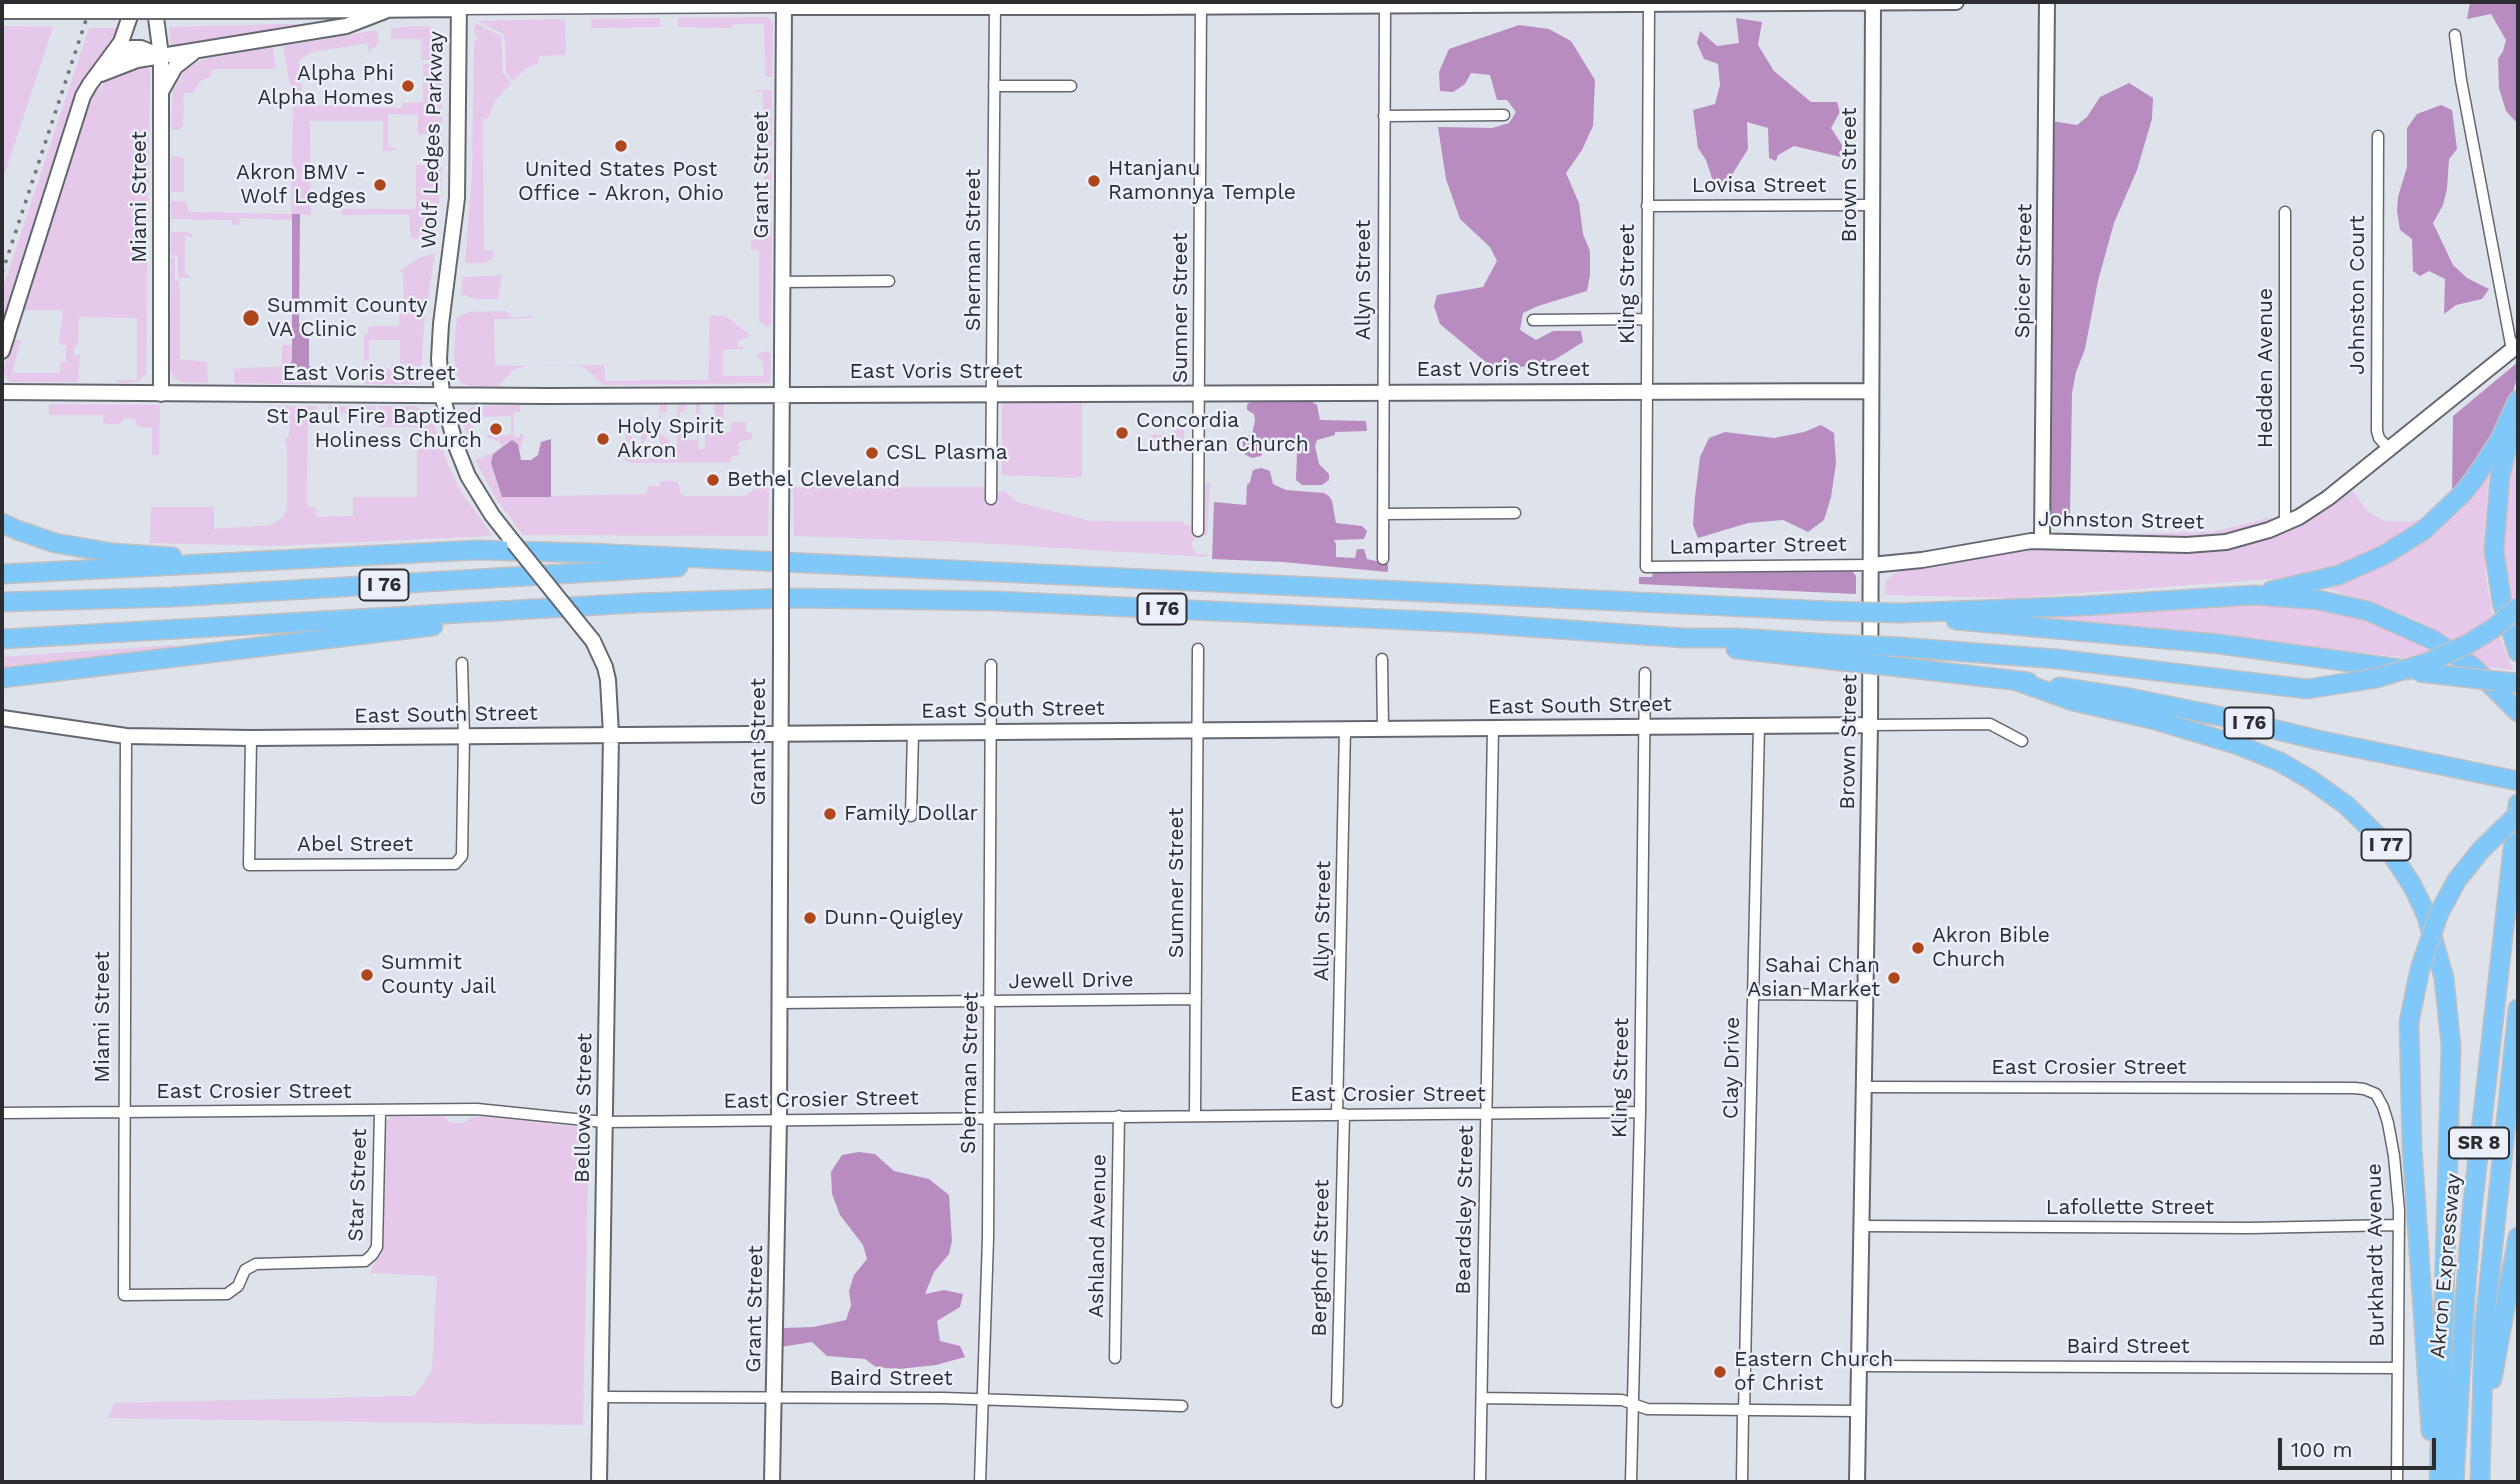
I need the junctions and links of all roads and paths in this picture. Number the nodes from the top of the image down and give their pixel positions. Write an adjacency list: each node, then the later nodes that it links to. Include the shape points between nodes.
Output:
1 (135, 2): 17 (main road)
2 (154, 2): 18 (main road, Miami Street)
3 (363, 2): 14 (main road)
4 (1873, 2): 5 (main road); 8 (main road); 26 (main road, Brown Street)
5 (1955, 2)
6 (2047, 2): 52 (main road, Spicer Street)
7 (1385, 3): 8 (main road); 10 (main road); 24 (street, Allyn Street)
8 (1649, 3): 27 (street, Kling Street)
9 (784, 4): 11 (main road); 12 (street); 30 (main road, Grant Street)
10 (1201, 4): 11 (main road); 40 (street, Sumner Street)
11 (995, 5): 20 (street, Sherman Street)
12 (459, 6): 14 (main road); 43 (main road, Wolf Ledges Parkway, via 457,198 441,324)
13 (2, 10): 14 (main road, bridge)
14 (385, 10): 16 (main road, via 346,26)
15 (2455, 35): 33 (street, via 2460,80)
16 (199, 51): 18 (main road); 22 (main road, via 175,67)
17 (112, 56): 18 (main road, via 141,48); 19 (main road)
18 (161, 57): 19 (main road); 22 (main road, Miami Street)
19 (97, 75): 34 (main road, via 74,121)
20 (994, 86): 21 (street); 39 (street, Sherman Street)
21 (1071, 86)
22 (161, 92): 41 (main road, Miami Street)
23 (1504, 115): 24 (street)
24 (1384, 116): 35 (street, Allyn Street)
25 (2378, 136): 45 (street, Johnston Court, via 2377,430)
26 (1871, 205): 27 (street, Lovisa Street); 37 (main road, Brown Street)
27 (1647, 206): 31 (street, Kling Street)
28 (2286, 212): 50 (street, Hedden Avenue)
29 (889, 281): 30 (street)
30 (782, 282): 42 (main road, Grant Street)
31 (1647, 319): 32 (street); 36 (street, Kling Street)
32 (1533, 320)
33 (2515, 348): 45 (main road, Johnston Street)
34 (2, 351)
35 (1384, 391): 36 (main road, East Voris Street); 40 (main road, East Voris Street); 47 (street, Allyn Street)
36 (1647, 391): 37 (main road, East Voris Street); 57 (street, Kling Street)
37 (1870, 391): 56 (main road, Brown Street)
38 (2, 392): 41 (main road, East Voris Street)
39 (992, 393): 40 (main road, East Voris Street); 42 (main road, East Voris Street); 46 (street, Sherman Street)
40 (1199, 393): 51 (street, Sumner Street)
41 (161, 394): 43 (main road, East Voris Street)
42 (782, 394): 43 (main road, East Voris Street); 87 (main road, Grant Street, bridge)
43 (442, 395): 86 (main road, Wolf Ledges Parkway, bridge, via 463,465 499,524 593,641 608,680)
44 (2518, 400): 59 (highway, via 2481,468 2462,494 2424,530 2339,575); 65 (highway, via 2500,477 2494,530 2502,602)
45 (2389, 449): 50 (main road, Johnston Street, via 2328,498)
46 (991, 499)
47 (1383, 513): 48 (street); 54 (street, Allyn Street)
48 (1515, 513)
49 (2, 523): 53 (highway, via 37,538 89,549 180,558)
50 (2285, 524): 52 (main road, Johnston Street, via 2197,545)
51 (1198, 530)
52 (2042, 540): 56 (main road, Johnston Street)
53 (302, 558): 55 (highway, via 477,550); 58 (highway)
54 (1383, 559)
55 (765, 562): 60 (highway, I 76, via 174,597); 63 (highway, I 76, bridge)
56 (1871, 565): 57 (street, Lamparter Street); 78 (main road, Brown Street)
57 (1646, 567)
58 (2, 574)
59 (2254, 596): 63 (highway); 75 (highway, via 2318,600 2390,619 2473,667)
60 (2, 602)
61 (638, 603): 64 (highway, I 76); 67 (highway, I 76, via 794,598 997,601 1739,638); 72 (highway)
62 (2518, 607): 67 (highway, bridge, via 2494,628 2429,662 2377,678 2307,689 2057,659 1900,647)
63 (1900, 613): 74 (highway, I 76, bridge, via 2219,644)
64 (2, 639)
65 (2516, 645)
66 (1198, 649): 81 (street, Sumner Street)
67 (1832, 652): 73 (highway, I 76, bridge, via 1899,667)
68 (1382, 659): 83 (street)
69 (462, 663): 89 (street)
70 (991, 665): 85 (street, Sherman Street)
71 (1645, 673): 79 (street, Kling Street)
72 (2, 678)
73 (2017, 681): 92 (highway, I 76, via 2130,698); 132 (highway, I 77, via 2073,701 2214,738 2280,762 2346,805 2383,841 2412,885 2426,914 2444,978 2451,1046)
74 (2518, 683)
75 (2518, 712)
76 (2, 718): 88 (main road, East South Street)
77 (1759, 725): 78 (main road, East South Street); 79 (main road, East South Street); 96 (street, Clay Drive)
78 (1870, 725): 91 (street, East South Street, via 1990,724); 97 (main road, Brown Street)
79 (1645, 726): 80 (main road, East South Street); 106 (street, Kling Street)
80 (1493, 728): 83 (main road, East South Street); 109 (street, Beardsley Street)
81 (1198, 729): 82 (main road, East South Street); 85 (main road, East South Street); 98 (street, Sumner Street)
82 (1346, 729): 83 (main road, East South Street); 108 (street, Allyn Street)
83 (1383, 729)
84 (913, 732): 85 (main road, East South Street); 87 (main road, East South Street); 95 (street)
85 (991, 732): 99 (street, Sherman Street)
86 (611, 734): 87 (main road, East South Street); 89 (main road, East South Street); 114 (main road, Bellows Street)
87 (780, 734): 100 (main road, Grant Street)
88 (126, 736): 90 (main road, East South Street); 104 (street, Miami Street)
89 (464, 736): 90 (main road, East South Street); 90 (street, Abel Street, via 462,856 455,864 249,865)
90 (250, 738)
91 (2022, 741)
92 (2518, 781)
93 (2518, 804): 132 (highway, Akron Expressway / SR 8)
94 (2518, 814): 132 (highway, bridge, via 2473,860 2438,913 2409,1022 2429,1419)
95 (911, 816)
96 (1753, 994): 97 (street); 130 (street, Clay Drive)
97 (1866, 995): 102 (main road, Brown Street)
98 (1196, 999): 99 (street, Jewell Drive); 111 (street, Sumner Street)
99 (990, 1002): 100 (street, Jewell Drive); 112 (street, Sherman Street)
100 (779, 1003): 113 (main road, Grant Street)
101 (2518, 1009): 131 (highway, Akron Expressway / SR 8, via 2485,1317)
102 (1864, 1087): 103 (street, East Crosier Street); 116 (main road, Brown Street)
103 (2313, 1089): 115 (street, Burkhardt Avenue, via 2364,1089 2379,1098 2394,1156)
104 (124, 1112): 105 (street, East Crosier Street); 107 (street, East Crosier Street); 118 (street, Miami Street, via 123,1272 124,1295)
105 (380, 1112): 114 (street, East Crosier Street, via 477,1110); 118 (street, Star Street, via 377,1247 369,1258 361,1263 256,1264 245,1270 227,1294)
106 (1640, 1112): 109 (street, East Crosier Street); 127 (street, Kling Street)
107 (2, 1113)
108 (1341, 1114): 109 (street, East Crosier Street); 111 (street, East Crosier Street); 126 (street, Berghoff Street)
109 (1486, 1114): 124 (street, Beardsley Street)
110 (1119, 1116): 111 (street, East Crosier Street); 112 (street, East Crosier Street); 119 (street, Ashland Avenue)
111 (1195, 1116)
112 (989, 1118): 113 (street, East Crosier Street); 125 (street, Sherman Street)
113 (779, 1119): 114 (street, East Crosier Street); 123 (main road, Grant Street)
114 (604, 1122): 122 (main road, Bellows Street)
115 (2399, 1225): 116 (street, Lafollette Street); 121 (street, Burkhardt Avenue)
116 (1862, 1226): 120 (main road, Brown Street)
117 (2518, 1239): 131 (highway, via 2490,1390)
118 (128, 1295)
119 (1115, 1358)
120 (1859, 1366): 121 (street, Baird Street); 129 (main road, Brown Street)
121 (2398, 1368): 140 (street, Burkhardt Avenue)
122 (600, 1397): 123 (street, Baird Street); 133 (main road, Bellows Street)
123 (775, 1398): 125 (street, Baird Street); 134 (main road, Grant Street)
124 (1482, 1398): 127 (street, via 1605,1399); 136 (street, Beardsley Street)
125 (983, 1400): 128 (street, Baird Street); 135 (street, Sherman Street)
126 (1337, 1402)
127 (1633, 1404): 130 (street, via 1647,1409); 137 (street, Kling Street)
128 (1182, 1406)
129 (1858, 1411): 130 (street); 139 (main road, Brown Street)
130 (1744, 1412): 138 (street, Clay Drive)
131 (2480, 1476)
132 (2444, 1481)
133 (599, 1482)
134 (772, 1482)
135 (979, 1482)
136 (1480, 1482)
137 (1631, 1482)
138 (1742, 1482)
139 (1857, 1482)
140 (2397, 1482)

